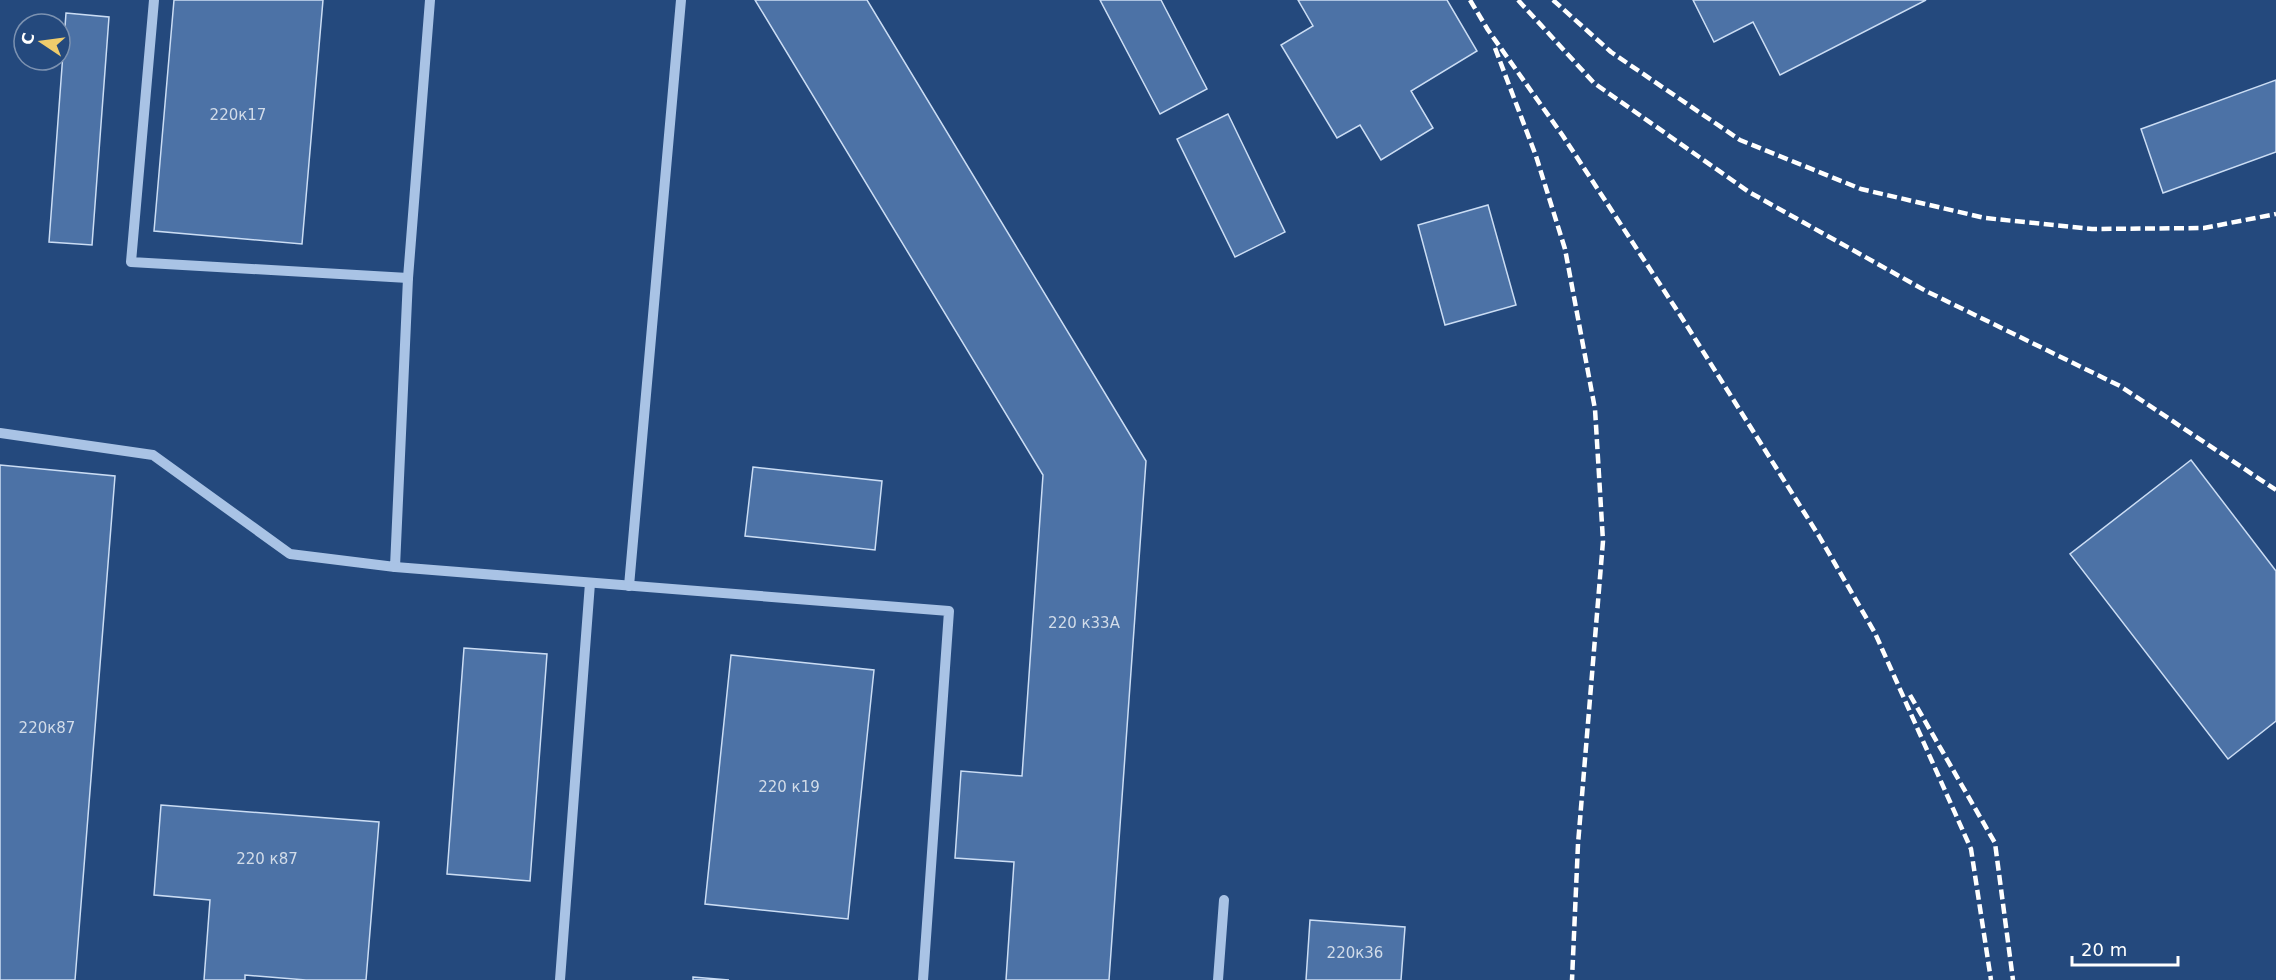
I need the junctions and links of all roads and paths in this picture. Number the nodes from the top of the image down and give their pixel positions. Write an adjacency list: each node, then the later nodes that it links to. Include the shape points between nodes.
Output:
1 (154, 0): 4 (lane, via 131,262)
2 (430, 0): 4 (lane)
3 (681, 0): 8 (lane)
4 (408, 278): 6 (lane)
5 (0, 433): 6 (lane, via 153,455 290,554)
6 (395, 567): 7 (lane)
7 (590, 583): 8 (lane); 10 (lane)
8 (629, 586): 11 (lane, via 948,611)
9 (1224, 900): 12 (lane)
10 (560, 980)
11 (923, 980)
12 (1218, 980)

